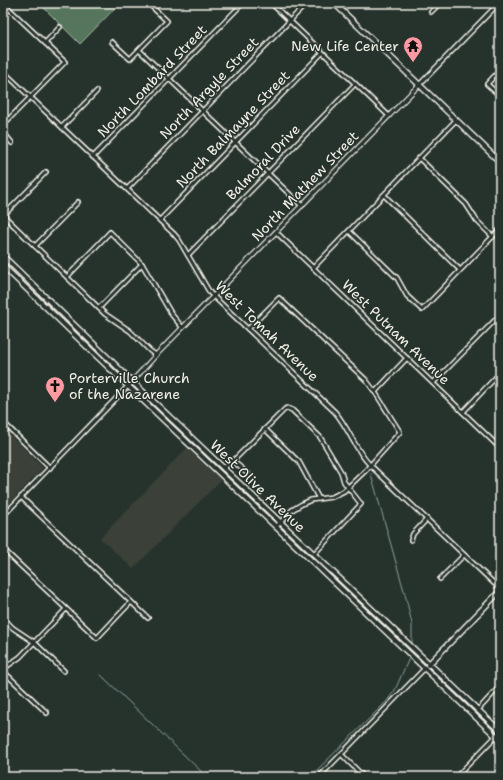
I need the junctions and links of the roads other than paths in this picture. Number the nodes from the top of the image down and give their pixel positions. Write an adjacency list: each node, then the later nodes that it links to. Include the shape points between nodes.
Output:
1 (3, 3): 13 (street)
2 (243, 3): 18 (street, North Lombard Street)
3 (271, 3): 10 (street)
4 (307, 3): 10 (street, North Argyle Street)
5 (334, 3): 20 (main road)
6 (440, 3): 9 (street)
7 (499, 3): 20 (street, North Mathew Street)
8 (149, 4): 14 (street, via 167,21)
9 (431, 12)
10 (290, 21): 15 (street); 24 (street, North Argyle Street)
11 (60, 27): 13 (street)
12 (112, 42): 14 (street, via 130,59)
13 (45, 43): 23 (street, via 64,62)
14 (139, 50): 18 (street)
15 (322, 53): 19 (street); 30 (street, North Balmayne Street)
16 (500, 70): 22 (street, via 487,84)
17 (3, 71): 23 (street, West Tomah Avenue)
18 (170, 79): 24 (street); 32 (street, North Lombard Street)
19 (355, 84): 25 (street); 36 (street, Balmoral Drive)
20 (419, 85): 25 (street, North Mathew Street); 26 (main road)
21 (96, 90): 28 (street)
22 (500, 96)
23 (31, 97): 27 (street); 28 (street, West Tomah Avenue)
24 (203, 111): 30 (street); 37 (street, North Argyle Street)
25 (388, 116): 40 (street, North Mathew Street)
26 (456, 120): 33 (street); 34 (main road)
27 (3, 125)
28 (62, 126): 32 (street, West Tomah Avenue)
29 (3, 132): 31 (street)
30 (236, 142): 36 (street); 42 (street, North Balmayne Street)
31 (12, 143)
32 (93, 157): 37 (street, West Tomah Avenue)
33 (419, 158): 38 (street); 46 (street, via 466,204 477,221)
34 (500, 162)
35 (46, 172): 41 (street)
36 (268, 173): 40 (street); 48 (street, Balmoral Drive)
37 (127, 189): 42 (street, West Tomah Avenue)
38 (384, 195): 44 (street); 53 (street)
39 (78, 202): 47 (street)
40 (302, 206): 45 (street, North Mathew Street)
41 (3, 215): 47 (street)
42 (160, 220): 48 (street, West Tomah Avenue)
43 (500, 229): 46 (street)
44 (349, 231): 52 (street); 53 (street, via 397,278 407,296 422,310)
45 (276, 232): 52 (street, West Putnam Avenue); 55 (street, North Mathew Street)
46 (493, 237): 53 (street)
47 (35, 246): 54 (street)
48 (188, 255): 55 (street, West Tomah Avenue)
49 (3, 256): 63 (main road, West Olive Avenue)
50 (142, 264): 54 (street, via 110,232); 56 (street); 58 (street, via 172,315)
51 (3, 266): 65 (main road, West Olive Avenue)
52 (313, 268): 61 (street, West Putnam Avenue)
53 (460, 270)
54 (67, 277): 56 (street)
55 (214, 296): 58 (street, North Mathew Street); 59 (street, West Tomah Avenue)
56 (99, 308): 60 (street)
57 (500, 315): 64 (street)
58 (182, 327): 60 (street, North Mathew Street)
59 (248, 329): 66 (street, via 279,298 363,377); 72 (street, West Tomah Avenue, via 335,412)
60 (156, 355): 63 (street, North Mathew Street)
61 (407, 358): 64 (street, West Putnam Avenue); 66 (street)
62 (496, 377): 67 (street)
63 (132, 382): 65 (street, North Mathew Street); 74 (main road, West Olive Avenue)
64 (433, 383): 67 (street, West Putnam Avenue)
65 (128, 386): 73 (street); 82 (main road, West Olive Avenue)
66 (375, 392): 72 (street, via 400,432)
67 (463, 412): 70 (street, West Putnam Avenue)
68 (3, 422): 73 (street)
69 (265, 429): 71 (street); 76 (street, via 284,409 292,410 320,438); 78 (street, via 299,462)
70 (499, 445)
71 (233, 461): 74 (street); 75 (street)
72 (370, 465): 76 (street); 80 (street, West Tomah Avenue)
73 (50, 468): 77 (street)
74 (223, 468): 81 (main road, West Olive Avenue)
75 (248, 474)
76 (348, 488): 78 (street, via 336,496); 85 (street, via 361,504)
77 (21, 497): 79 (street); 89 (street)
78 (319, 499): 81 (street, via 298,506)
79 (3, 516)
80 (427, 519): 83 (street, via 413,534); 86 (street, West Tomah Avenue)
81 (280, 522): 82 (street); 85 (main road, West Olive Avenue)
82 (276, 527): 95 (main road, West Olive Avenue)
83 (411, 540)
84 (3, 549): 90 (street)
85 (314, 554): 94 (main road, West Olive Avenue)
86 (464, 555): 87 (street); 88 (street, West Tomah Avenue)
87 (440, 579)
88 (500, 590): 94 (main road)
89 (131, 602): 90 (street, via 96,638); 92 (street)
90 (66, 609): 93 (street)
91 (3, 618): 93 (street)
92 (148, 618)
93 (34, 642): 96 (street); 97 (street)
94 (429, 664): 95 (main road); 99 (main road, West Olive Avenue)
95 (425, 668): 102 (main road, West Olive Avenue); 104 (street)
96 (3, 670): 100 (street)
97 (64, 671)
98 (500, 686): 99 (street)
99 (478, 710): 101 (main road, West Olive Avenue)
100 (47, 713)
101 (500, 731): 102 (street)
102 (496, 736): 103 (main road, West Olive Avenue); 107 (street)
103 (500, 740)
104 (341, 754): 105 (street); 106 (street)
105 (319, 777)
106 (364, 777)
107 (456, 777)

